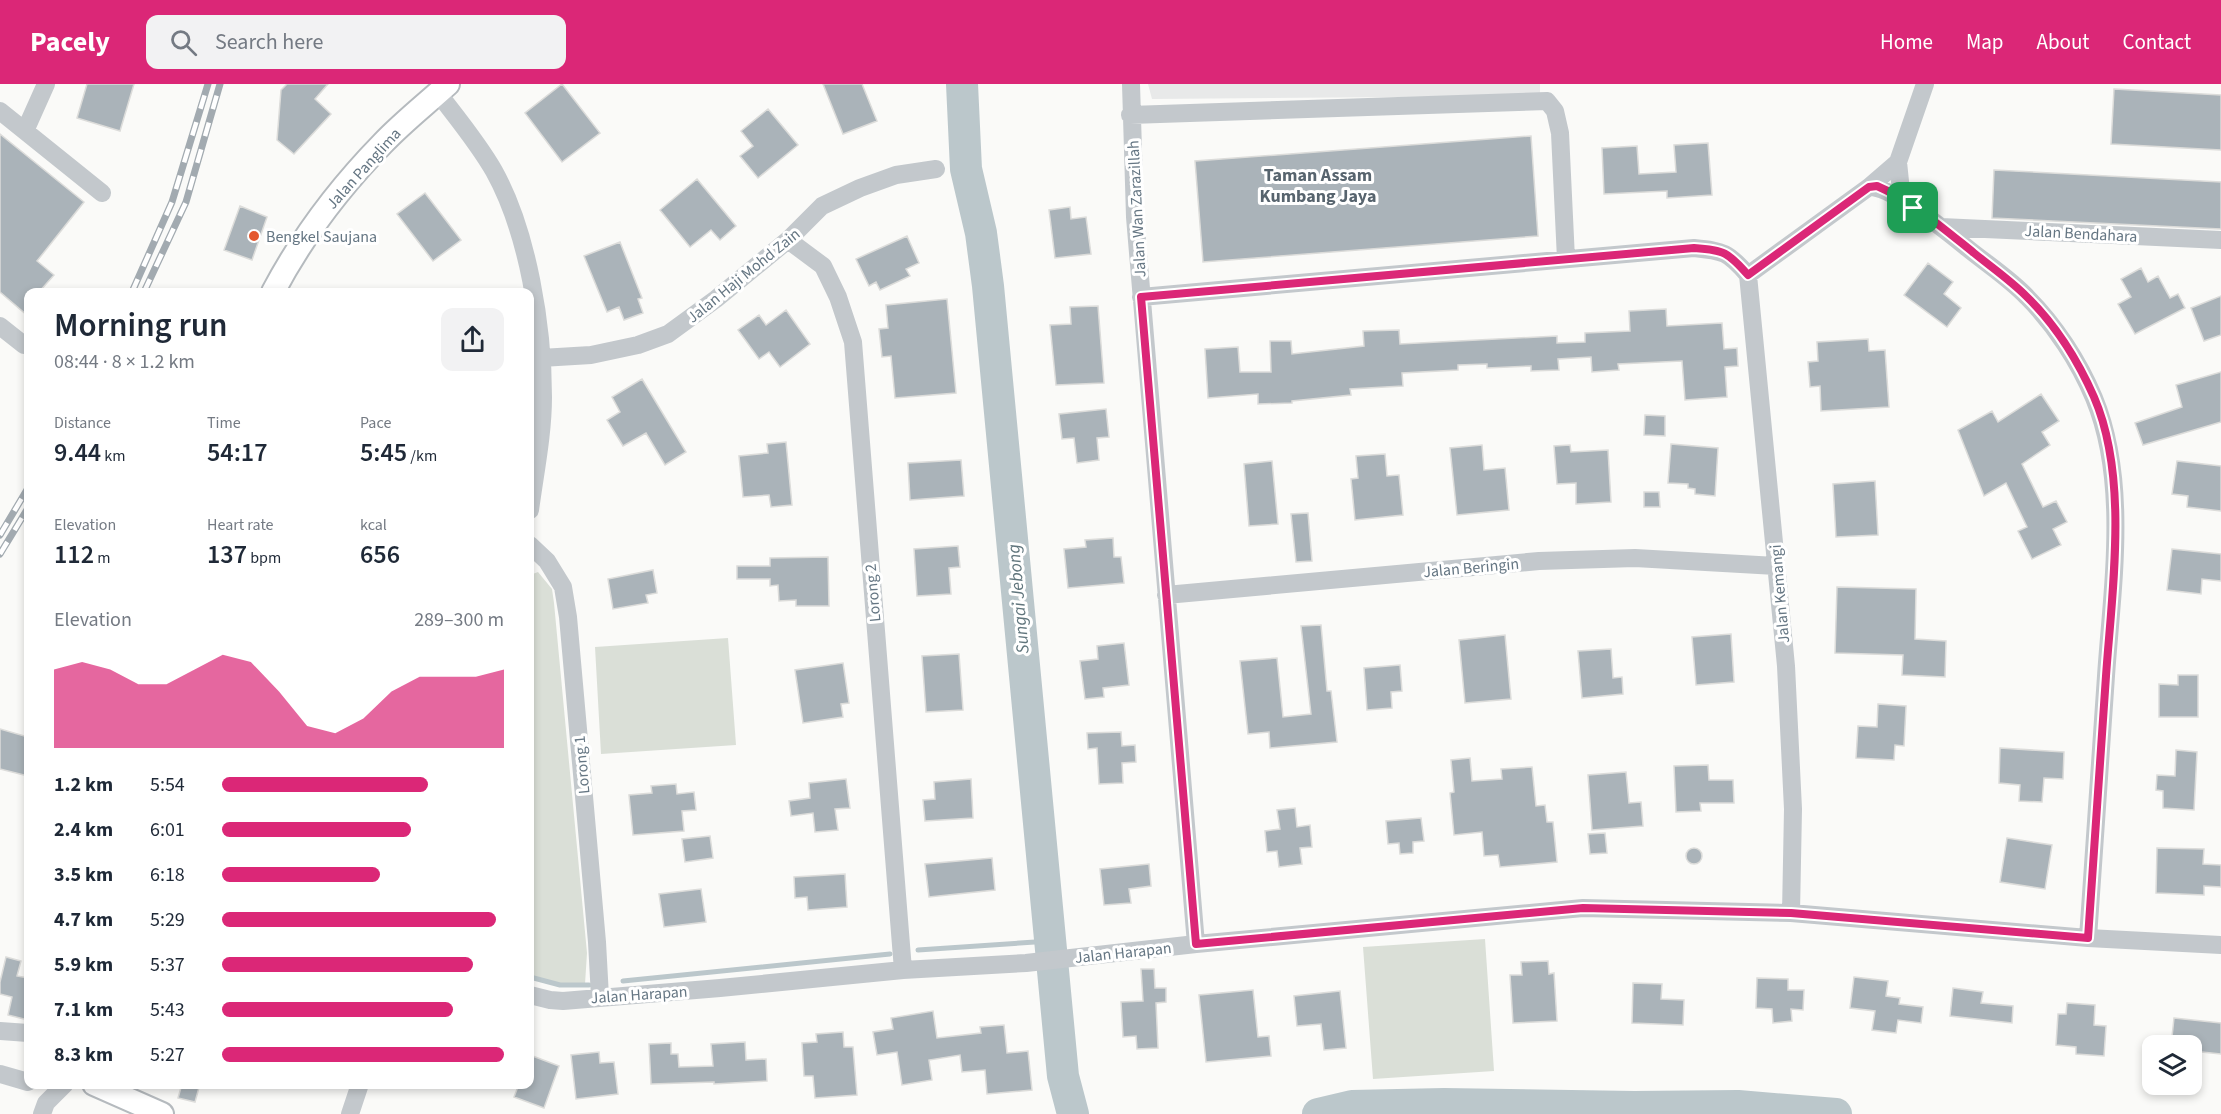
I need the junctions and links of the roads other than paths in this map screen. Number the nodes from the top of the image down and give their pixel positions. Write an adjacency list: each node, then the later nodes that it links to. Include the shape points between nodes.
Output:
1 (46, 84): 8 (street)
2 (1131, 84): 7 (street, Jalan Wan Zarazillah)
3 (1925, 84): 9 (street)
4 (443, 89): 19 (main road, Jalan Panglima, via 382,144 343,187 314,223); 20 (street, via 494,172 512,211)
5 (1546, 93): 7 (street); 17 (street, via 1560,133)
6 (0, 111): 8 (street)
7 (1130, 115): 21 (street, Jalan Wan Zarazillah)
8 (24, 131): 12 (street)
9 (1898, 162): 11 (street); 13 (street)
10 (936, 169): 15 (street, Jalan Haji Mohd Zain, via 896,175 822,206)
11 (1869, 187): 13 (street, via 1877,186); 18 (street)
12 (102, 193)
13 (1902, 201): 14 (street)
14 (1941, 227): 16 (street, Jalan Bendahara); 31 (street, via 2026,296 2050,323 2094,398 2107,435 2114,476 2115,551)
15 (788, 240): 25 (street, Jalan Haji Mohd Zain, via 668,334 591,355); 34 (street, Lorong 2, via 823,266 853,342)
16 (2221, 240)
17 (1566, 259): 18 (street, via 1694,248 1719,250); 21 (street)
18 (1748, 275): 28 (street, Jalan Kemangi)
19 (275, 288)
20 (531, 288)
21 (1141, 297): 29 (street, Jalan Wan Zarazillah)
22 (534, 304): 25 (street)
23 (0, 326): 24 (street)
24 (24, 345)
25 (541, 358): 26 (street, via 542,410)
26 (534, 477)
27 (534, 549): 36 (street, Lorong 1, via 563,587 568,616)
28 (1776, 566): 29 (street, Jalan Beringin, via 1643,558 1539,561); 30 (street, Jalan Kemangi, via 1792,775)
29 (1166, 595): 32 (street, Jalan Wan Zarazillah)
30 (1791, 913): 31 (street, Jalan Harapan); 32 (street, Jalan Harapan, via 1583,908)
31 (2088, 938): 33 (street, Jalan Harapan)
32 (1196, 944): 34 (street, Jalan Harapan, via 1026,963)
33 (2221, 945)
34 (903, 969): 36 (street, Jalan Harapan)
35 (534, 996): 36 (street, Jalan Harapan, via 557,1000)
36 (600, 997)
37 (0, 1031): 38 (street)
38 (24, 1032)
39 (0, 1074): 40 (street)
40 (24, 1081)
41 (59, 1089): 44 (street)
42 (105, 1089): 45 (main road)
43 (358, 1089): 46 (street)
44 (42, 1114)
45 (162, 1114)
46 (350, 1114)

